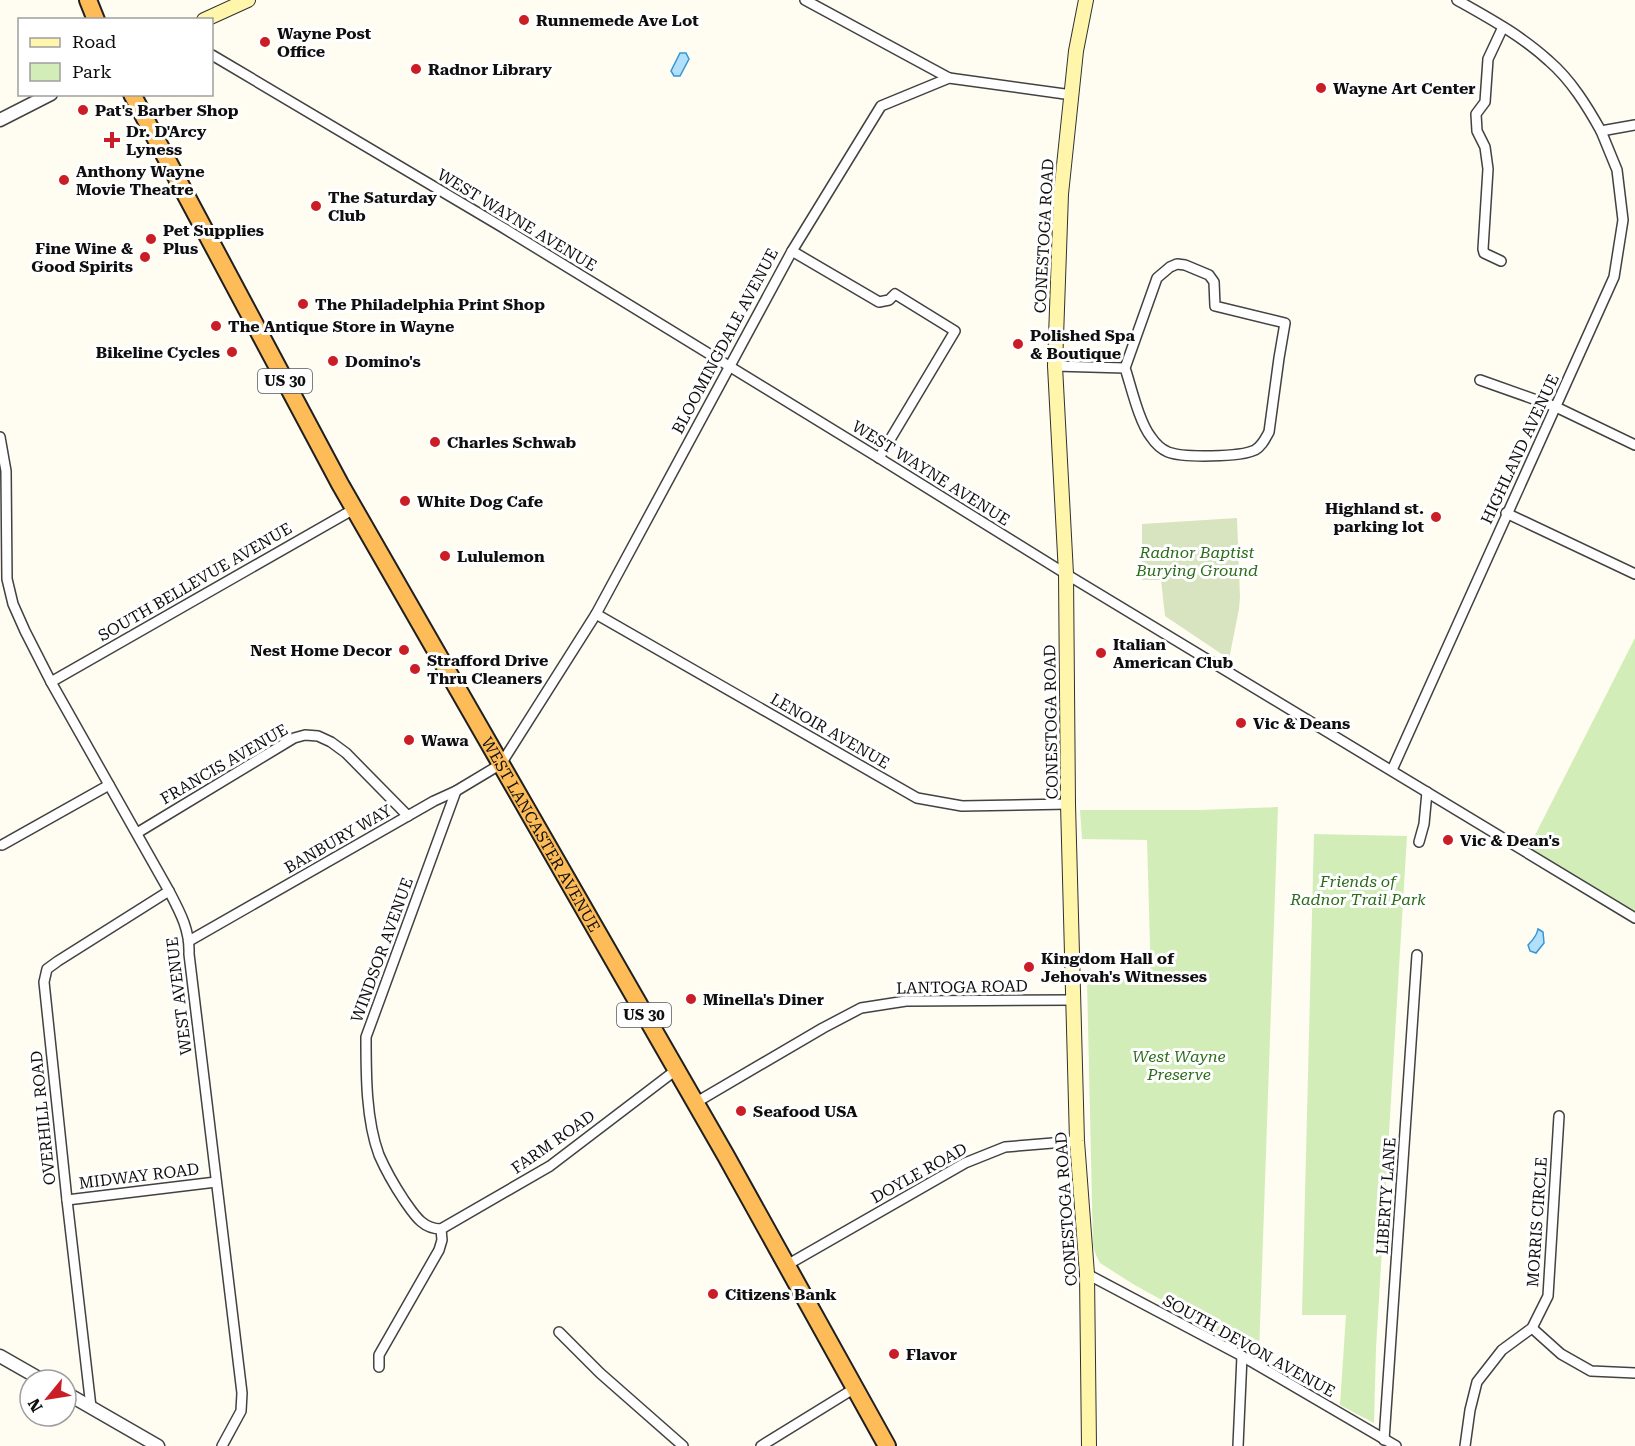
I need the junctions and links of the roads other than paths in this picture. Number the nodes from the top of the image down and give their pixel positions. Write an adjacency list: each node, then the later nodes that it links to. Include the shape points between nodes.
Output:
1 (88, 0): 6 (highway)
2 (248, 0): 7 (main road)
3 (805, 0): 10 (street)
4 (1086, 0): 11 (main road, CONESTOGA ROAD)
5 (1457, 0): 8 (street, HIGHLAND AVENUE)
6 (95, 18)
7 (208, 18)
8 (1503, 27): 16 (street, HIGHLAND AVENUE, via 1549,60); 18 (street, via 1488,59 1485,102 1476,114 1488,169 1483,249)
9 (213, 56): 19 (street, WEST WAYNE AVENUE)
10 (948, 78): 11 (street); 17 (street, BLOOMINGDALE AVENUE, via 881,106)
11 (1071, 95): 20 (main road, CONESTOGA ROAD, via 1060,194)
12 (47, 96): 14 (street)
13 (133, 96): 27 (highway, WEST LANCASTER AVENUE / US 30)
14 (0, 120)
15 (1635, 125): 16 (street)
16 (1602, 131): 23 (street, HIGHLAND AVENUE, via 1617,170 1623,220 1614,277)
17 (792, 250): 19 (street, BLOOMINGDALE AVENUE); 26 (street, via 879,302 895,294 955,331)
18 (1501, 261)
19 (729, 366): 26 (street, WEST WAYNE AVENUE); 31 (street, BLOOMINGDALE AVENUE)
20 (1055, 366): 21 (street); 29 (main road, CONESTOGA ROAD)
21 (1125, 368): 21 (street, via 1145,428 1165,450 1218,456 1254,451 1269,432 1285,323 1215,306 1214,282 1209,275 1177,264 1157,278)
22 (1480, 380): 23 (street)
23 (1556, 407): 25 (street); 28 (street, HIGHLAND AVENUE)
24 (0, 437): 32 (street, WEST AVENUE, via 6,471 7,579 13,604)
25 (1635, 445)
26 (879, 458): 29 (street, WEST WAYNE AVENUE)
27 (354, 509): 32 (street, SOUTH BELLEVUE AVENUE); 33 (highway, WEST LANCASTER AVENUE / US 30)
28 (1506, 513): 30 (street); 34 (street, HIGHLAND AVENUE)
29 (1066, 574): 34 (street, WEST WAYNE AVENUE); 38 (main road, CONESTOGA ROAD)
30 (1635, 574)
31 (596, 614): 33 (street, BLOOMINGDALE AVENUE); 38 (street, LENOIR AVENUE, via 917,798 962,806)
32 (51, 682): 35 (street, WEST AVENUE)
33 (501, 764): 36 (street, BANBURY WAY); 48 (highway, WEST LANCASTER AVENUE / US 30)
34 (1392, 770): 37 (street, WEST WAYNE AVENUE)
35 (109, 785): 40 (street, WEST AVENUE); 42 (street)
36 (456, 791): 39 (street, BANBURY WAY); 54 (street, WINDSOR AVENUE, via 366,1037 366,1077 373,1136 380,1156 414,1214 426,1226)
37 (1427, 792): 41 (street); 44 (street, WEST WAYNE AVENUE)
38 (1068, 804): 47 (main road, CONESTOGA ROAD)
39 (408, 816): 40 (street, FRANCIS AVENUE, via 346,753 332,742 305,735); 45 (street, BANBURY WAY)
40 (137, 833): 43 (street, WEST AVENUE)
41 (1419, 842)
42 (2, 845)
43 (170, 891): 45 (street, WEST AVENUE, via 185,922); 53 (street, OVERHILL ROAD, via 47,969 44,982)
44 (1635, 918)
45 (189, 941): 52 (street, WEST AVENUE)
46 (1417, 955): 67 (street, LIBERTY LANE)
47 (1074, 1000): 49 (street, LANTOGA ROAD, via 906,1001 861,1008); 51 (main road, CONESTOGA ROAD)
48 (676, 1070): 49 (highway, WEST LANCASTER AVENUE / US 30); 54 (street, FARM ROAD, via 550,1166)
49 (695, 1102): 55 (highway, WEST LANCASTER AVENUE / US 30)
50 (1559, 1116): 57 (street, MORRIS CIRCLE, via 1548,1296)
51 (1077, 1141): 55 (street, DOYLE ROAD, via 1005,1147 985,1154); 56 (main road, CONESTOGA ROAD)
52 (216, 1182): 53 (street, MIDWAY ROAD); 69 (street, WEST AVENUE, via 242,1403)
53 (66, 1200): 66 (street, OVERHILL ROAD)
54 (441, 1229): 61 (street, via 439,1250 379,1355)
55 (787, 1265): 64 (highway, WEST LANCASTER AVENUE / US 30)
56 (1087, 1274): 59 (street, SOUTH DEVON AVENUE); 73 (main road, CONESTOGA ROAD)
57 (1532, 1328): 63 (street, via 1561,1354 1591,1371); 76 (street, MORRIS CIRCLE, via 1502,1350 1477,1382)
58 (560, 1332): 70 (street)
59 (1242, 1356): 67 (street, SOUTH DEVON AVENUE); 74 (street)
60 (4, 1358): 62 (street)
61 (379, 1367)
62 (21, 1368)
63 (1635, 1373)
64 (855, 1388): 71 (street); 72 (highway, WEST LANCASTER AVENUE / US 30)
65 (78, 1400): 66 (street)
66 (91, 1407): 68 (street)
67 (1384, 1440): 75 (street, SOUTH DEVON AVENUE)
68 (158, 1446)
69 (222, 1446)
70 (683, 1446)
71 (761, 1446)
72 (887, 1446)
73 (1089, 1446)
74 (1238, 1446)
75 (1396, 1446)
76 (1465, 1446)

